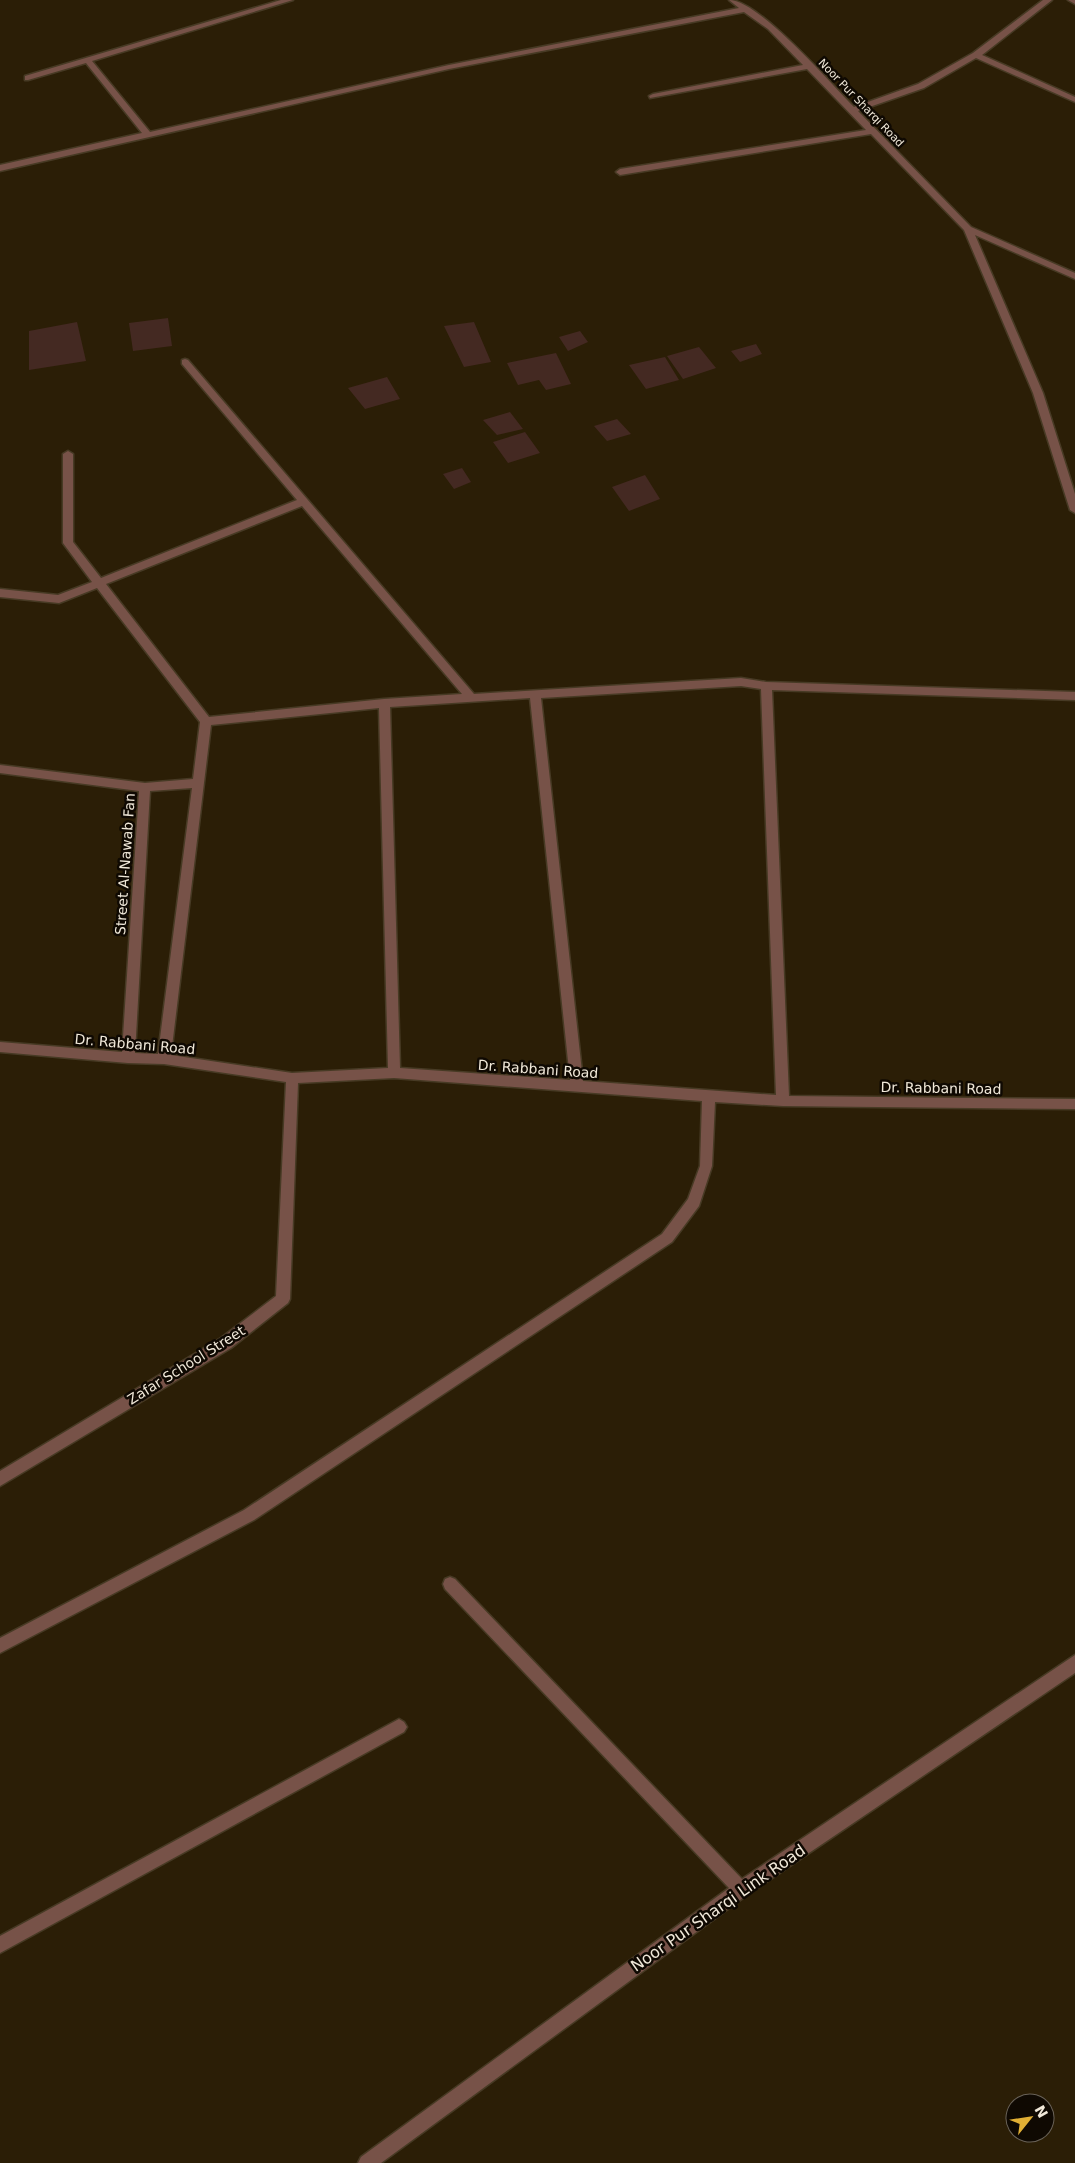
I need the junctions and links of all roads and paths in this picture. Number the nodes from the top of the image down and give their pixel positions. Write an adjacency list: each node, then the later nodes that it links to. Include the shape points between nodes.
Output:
1 (289, 0): 8 (street)
2 (733, 0): 6 (street, Noor Pur Sharqi Road)
3 (1048, 0): 7 (street)
4 (1072, 0): 5 (street)
5 (1075, 2)
6 (746, 9): 9 (street, Noor Pur Sharqi Road, via 771,27); 15 (street, via 448,67)
7 (976, 55): 12 (street); 13 (street, via 921,86)
8 (88, 61): 10 (street); 15 (street)
9 (809, 66): 11 (street); 13 (street, Noor Pur Sharqi Road)
10 (28, 78)
11 (653, 96)
12 (1075, 100)
13 (853, 110): 14 (street, Noor Pur Sharqi Road)
14 (873, 131): 17 (street); 18 (street, Noor Pur Sharqi Road)
15 (148, 135): 16 (street)
16 (0, 168)
17 (620, 172)
18 (968, 228): 19 (street); 23 (street, via 1038,393)
19 (1075, 276)
20 (185, 362): 22 (street)
21 (68, 454): 24 (street, via 68,543)
22 (303, 502): 24 (street); 29 (street)
23 (1075, 510)
24 (99, 583): 25 (street, via 59,599); 31 (street)
25 (0, 593)
26 (766, 686): 27 (street, via 741,682); 28 (street); 42 (street)
27 (535, 696): 29 (street); 40 (street)
28 (1075, 696)
29 (472, 699): 30 (street)
30 (384, 703): 31 (street); 38 (street)
31 (206, 720): 33 (street)
32 (0, 769): 34 (street, Street Al-Nawab Fan)
33 (198, 784): 34 (street); 37 (street)
34 (145, 787): 36 (street, Street Al-Nawab Fan)
35 (0, 1047): 36 (street, Dr. Rabbani Road)
36 (128, 1058): 37 (street, Dr. Rabbani Road)
37 (164, 1059): 39 (street, Dr. Rabbani Road)
38 (394, 1073): 39 (street, Dr. Rabbani Road); 40 (street, Dr. Rabbani Road)
39 (292, 1078): 44 (street, Zafar School Street, via 283,1299 226,1343)
40 (577, 1087): 41 (street, Dr. Rabbani Road)
41 (708, 1095): 42 (street, Dr. Rabbani Road); 46 (street, via 706,1166 694,1202 667,1238 249,1515)
42 (783, 1101): 43 (street, Dr. Rabbani Road)
43 (1075, 1104)
44 (0, 1479)
45 (450, 1584): 49 (street)
46 (0, 1646)
47 (1075, 1663): 49 (street, Noor Pur Sharqi Link Road)
48 (399, 1727): 50 (street)
49 (741, 1890): 51 (street, Noor Pur Sharqi Link Road)
50 (0, 1945)
51 (367, 2163)

